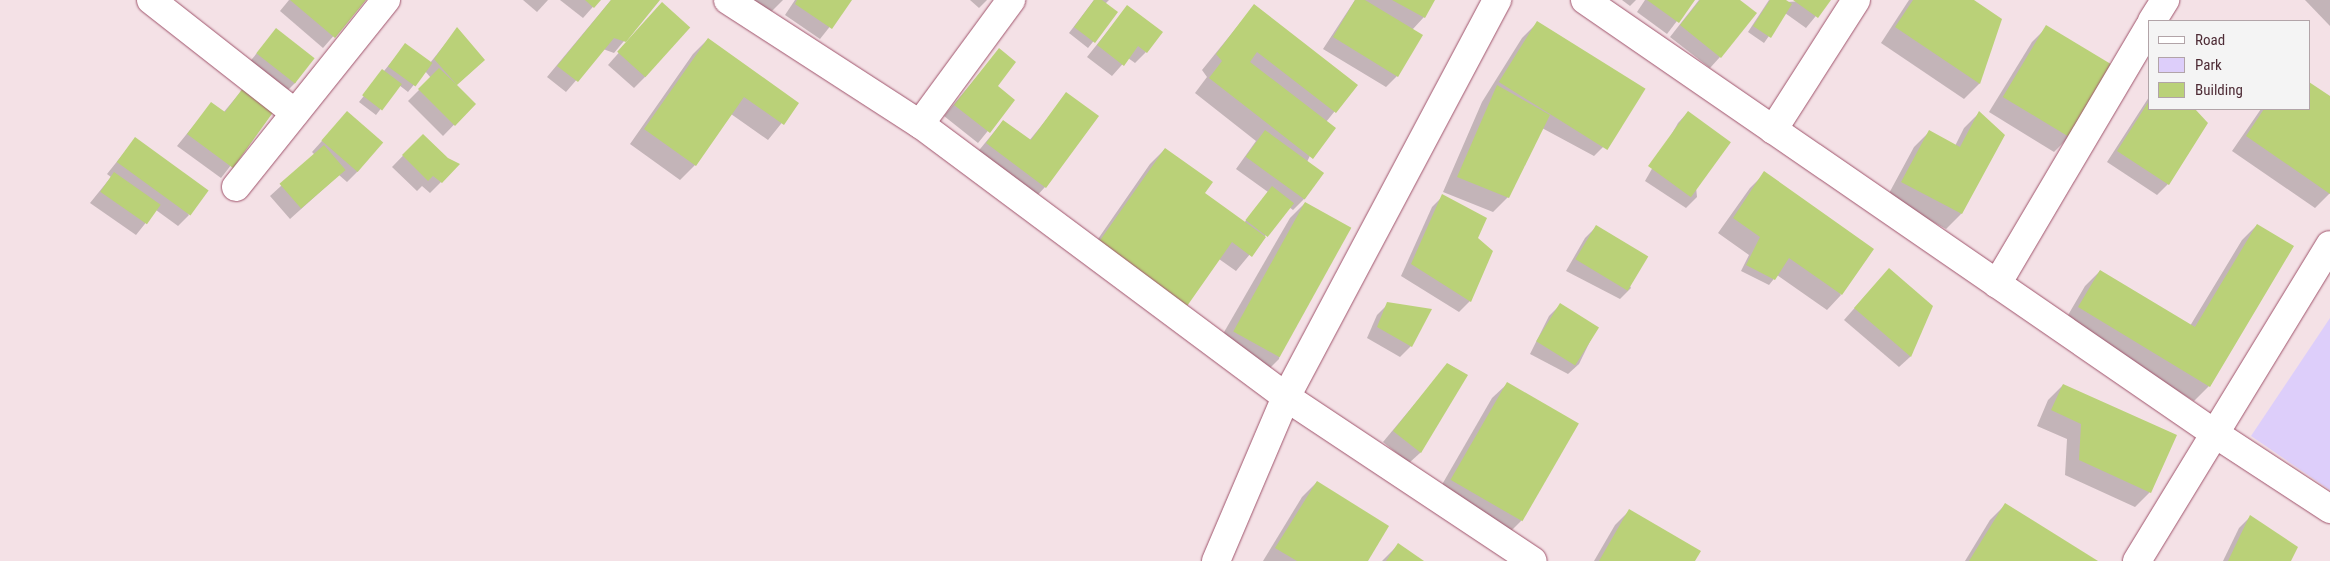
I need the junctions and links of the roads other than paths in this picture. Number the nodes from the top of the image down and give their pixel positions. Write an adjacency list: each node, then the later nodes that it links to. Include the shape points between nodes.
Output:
1 (151, 0): 11 (street)
2 (386, 0): 11 (street)
3 (728, 0): 12 (street)
4 (1011, 0): 12 (street)
5 (1497, 0): 17 (street)
6 (1585, 0): 13 (street)
7 (1856, 0): 13 (street)
8 (2165, 0): 9 (street)
9 (2153, 20)
10 (2148, 29): 16 (street)
11 (296, 113): 14 (street)
12 (920, 124): 17 (street)
13 (1773, 130): 16 (street)
14 (236, 187)
15 (2330, 245): 18 (street)
16 (1997, 284): 18 (street)
17 (1286, 397): 20 (street); 21 (street)
18 (2214, 433): 19 (street); 22 (street)
19 (2330, 509)
20 (1216, 561)
21 (1533, 561)
22 (2137, 561)

